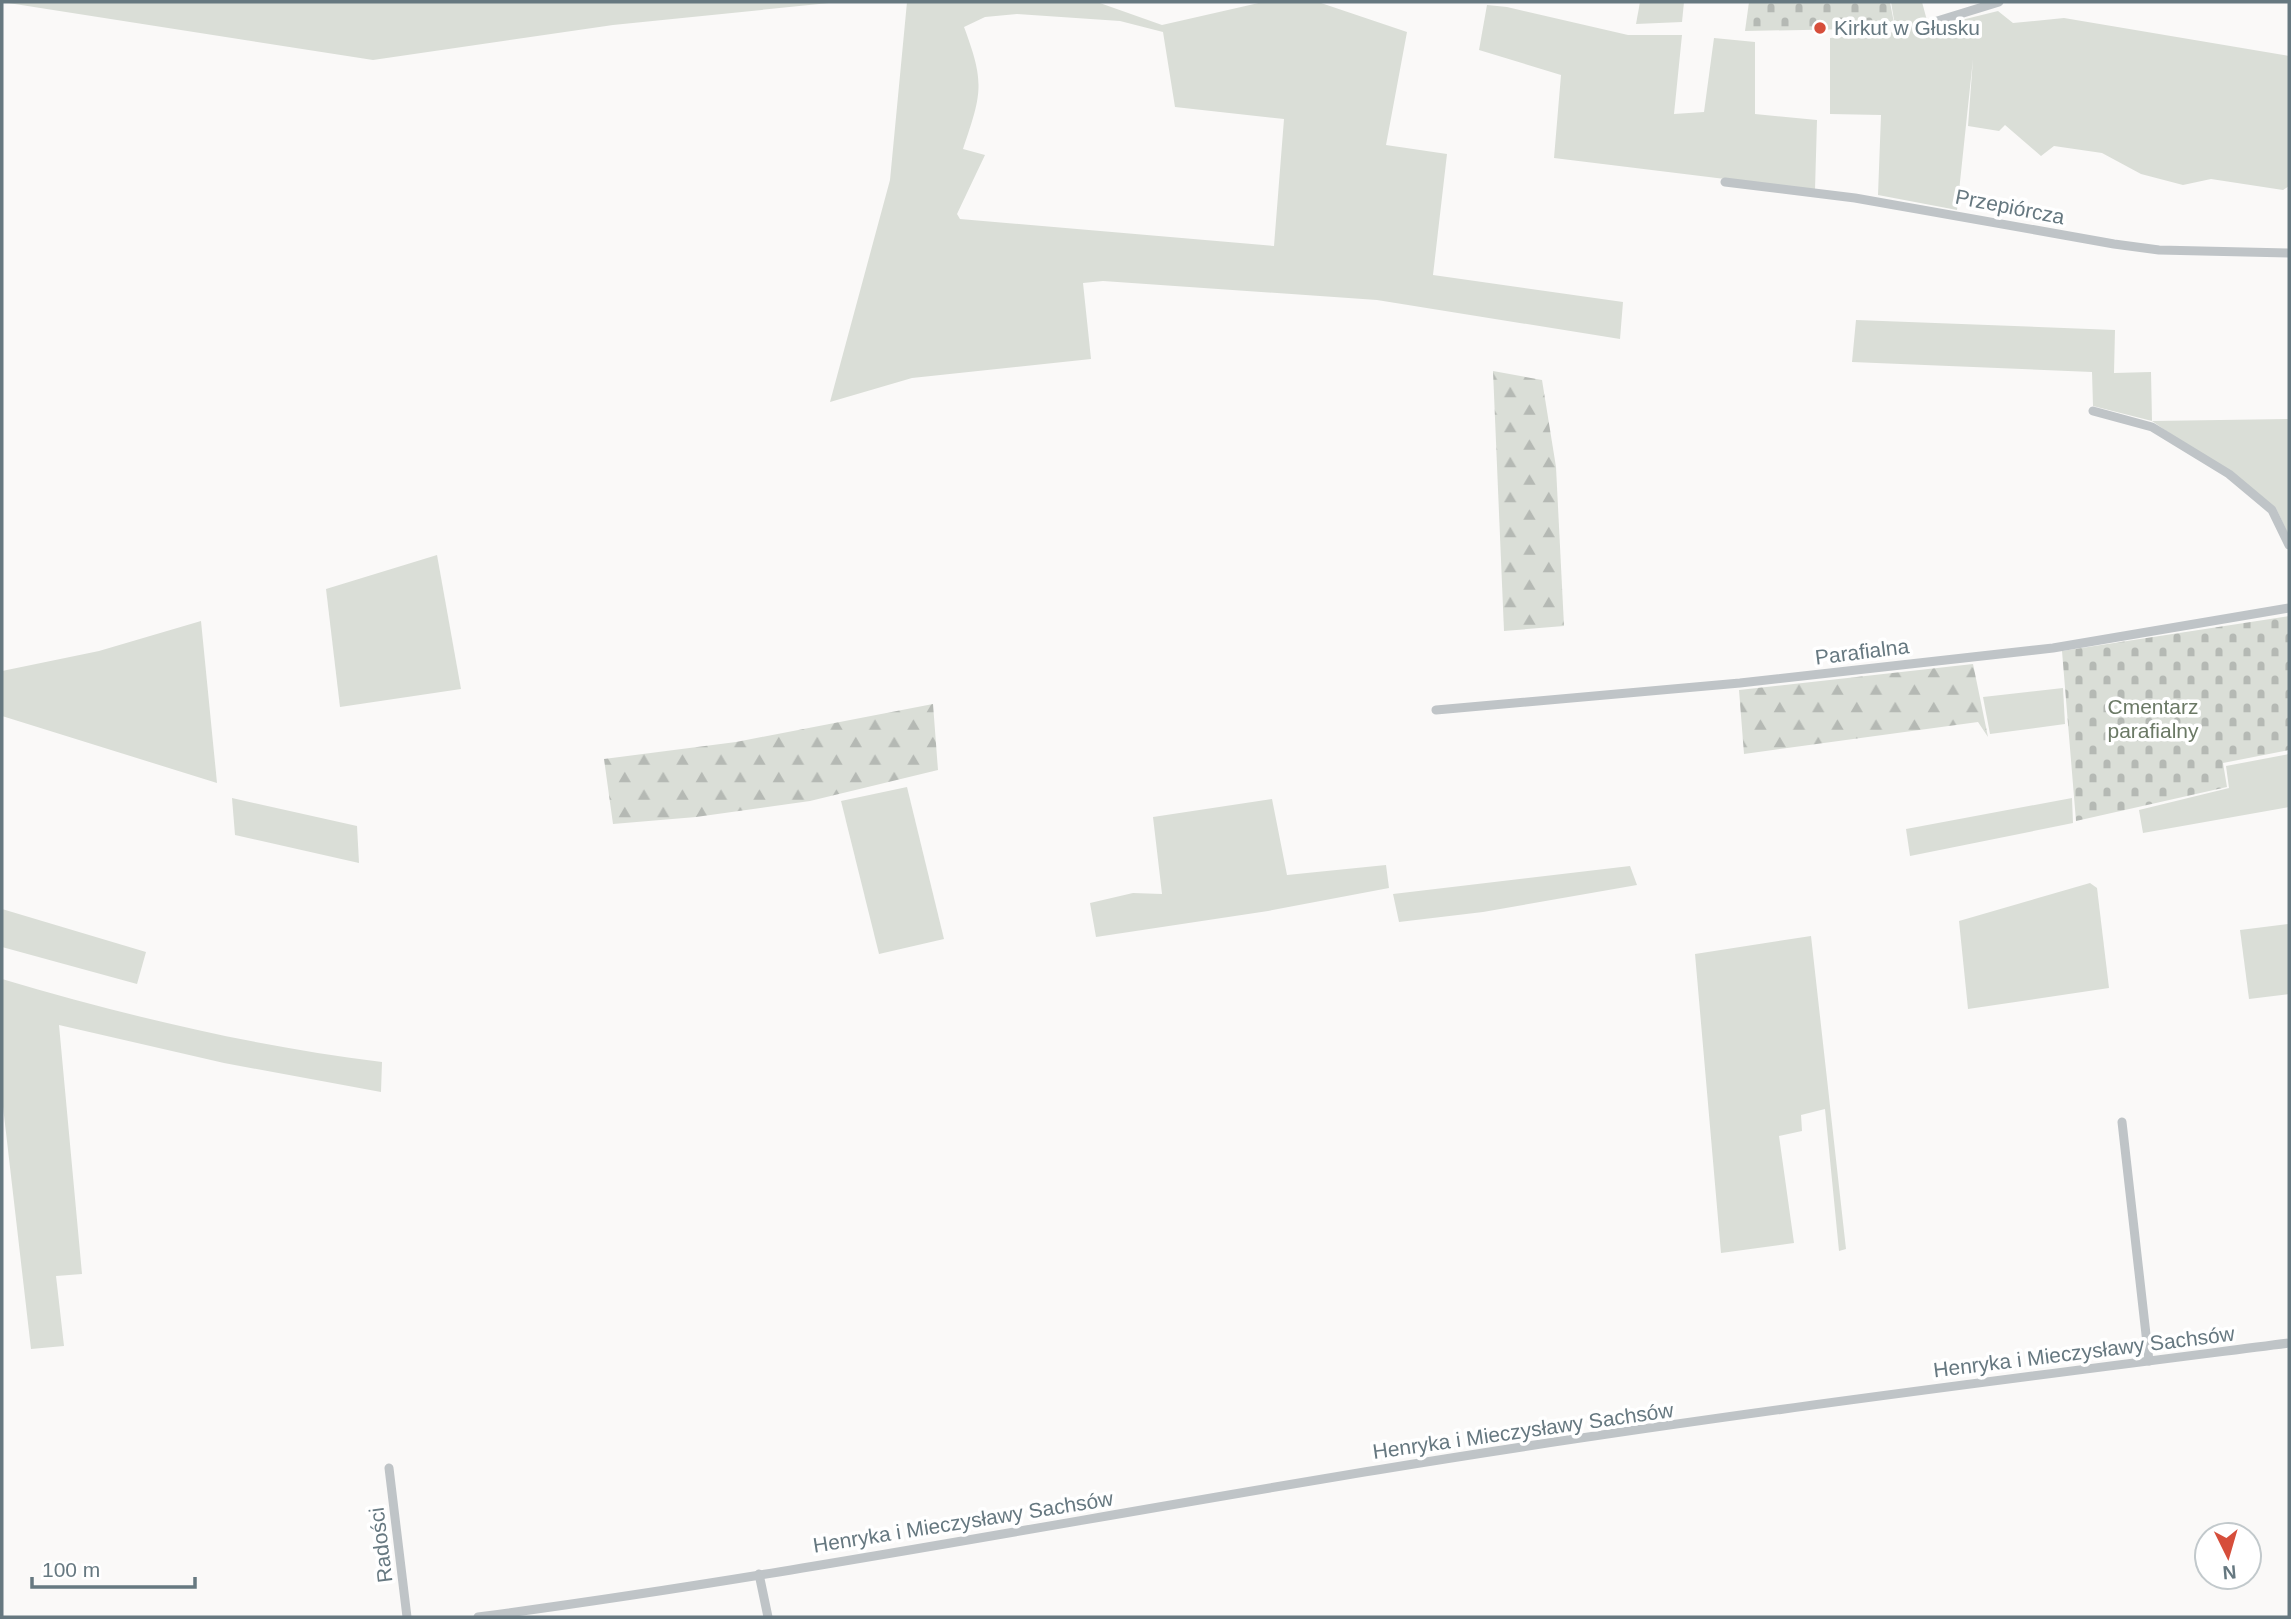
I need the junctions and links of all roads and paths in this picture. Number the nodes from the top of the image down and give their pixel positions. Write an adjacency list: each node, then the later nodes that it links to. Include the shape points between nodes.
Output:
1 (1999, 2): 2 (street)
2 (1934, 22)
3 (1725, 182): 4 (street, Przepiórcza, via 1855,198 2148,248)
4 (2289, 253)
5 (2093, 411): 6 (street, via 2152,427 2228,474 2273,510)
6 (2289, 545)
7 (2289, 608): 8 (street, Parafialna, via 2053,648 1740,683)
8 (1436, 710)
9 (2122, 1122): 11 (street)
10 (2289, 1343): 11 (street, Henryka i Mieczysławy Sachsów)
11 (2149, 1361): 13 (street, Henryka i Mieczysławy Sachsów, via 1417,1463)
12 (389, 1468): 14 (street, Radości)
13 (761, 1573): 15 (street, Henryka i Mieczysławy Sachsów); 16 (street)
14 (407, 1617)
15 (478, 1617)
16 (768, 1617)

